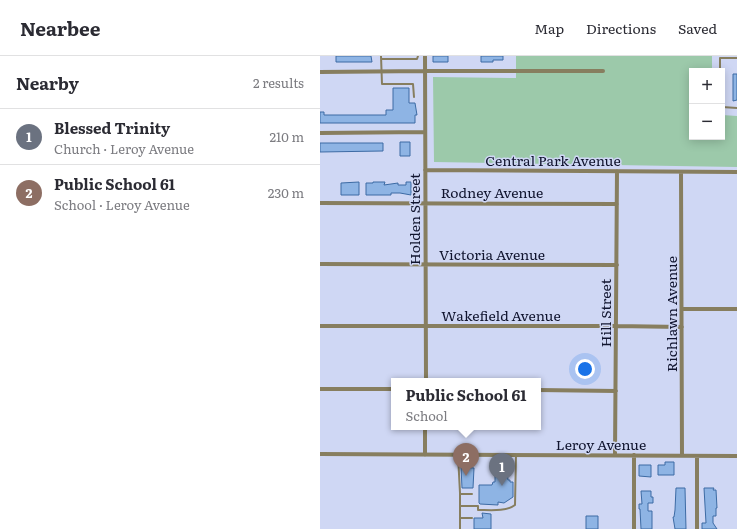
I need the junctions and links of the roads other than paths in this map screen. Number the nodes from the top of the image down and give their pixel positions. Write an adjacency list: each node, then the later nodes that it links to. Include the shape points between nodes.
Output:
1 (418, 56): 3 (lane, via 416,59)
2 (425, 56): 6 (street, Holden Street)
3 (381, 57): 7 (lane)
4 (737, 58): 5 (lane, via 720,58)
5 (720, 68)
6 (425, 70): 7 (street); 8 (street); 13 (street, Holden Street)
7 (382, 71): 9 (street); 10 (lane, via 382,84 413,84)
8 (603, 71)
9 (320, 72)
10 (414, 97)
11 (725, 107): 12 (lane)
12 (737, 108)
13 (426, 132): 14 (street); 15 (street, Holden Street)
14 (320, 133)
15 (426, 170): 16 (street, Central Park Avenue); 20 (street, Holden Street)
16 (617, 171): 17 (street, Central Park Avenue); 21 (street, Hill Street)
17 (681, 172): 18 (street, Central Park Avenue); 25 (street, Richlawn Avenue)
18 (737, 172)
19 (320, 203): 20 (street, Rodney Avenue)
20 (426, 203): 21 (street, Rodney Avenue); 23 (street, Holden Street)
21 (617, 204): 24 (street, Hill Street)
22 (320, 264): 23 (street, Victoria Avenue)
23 (426, 265): 24 (street, Victoria Avenue); 28 (street, Holden Street)
24 (616, 266): 29 (street, Hill Street)
25 (682, 309): 26 (street); 30 (street, Richlawn Avenue)
26 (737, 309)
27 (320, 326): 28 (street, Wakefield Avenue)
28 (426, 326): 29 (street, Wakefield Avenue); 31 (street, Holden Street)
29 (616, 326): 30 (street, Wakefield Avenue); 35 (street, Hill Street)
30 (682, 327): 43 (street, Richlawn Avenue)
31 (426, 378)
32 (320, 389): 33 (street)
33 (391, 389)
34 (541, 390): 35 (street)
35 (616, 391): 41 (street, Hill Street)
36 (425, 430): 38 (street)
37 (320, 454): 38 (street, Leroy Avenue)
38 (425, 455): 39 (street, Leroy Avenue)
39 (458, 455): 40 (street, Leroy Avenue); 46 (lane)
40 (516, 455): 41 (street, Leroy Avenue); 48 (lane, via 515,505 511,508 492,510 478,510 478,506)
41 (616, 455): 42 (street, Leroy Avenue)
42 (634, 455): 43 (street, Leroy Avenue); 52 (street)
43 (682, 456): 44 (street, Leroy Avenue)
44 (697, 456): 45 (street, Leroy Avenue); 53 (street)
45 (737, 456)
46 (460, 494): 47 (lane); 48 (lane)
47 (472, 494)
48 (461, 506): 49 (lane)
49 (460, 518): 50 (lane); 51 (lane)
50 (472, 518)
51 (460, 529)
52 (634, 529)
53 (697, 529)

